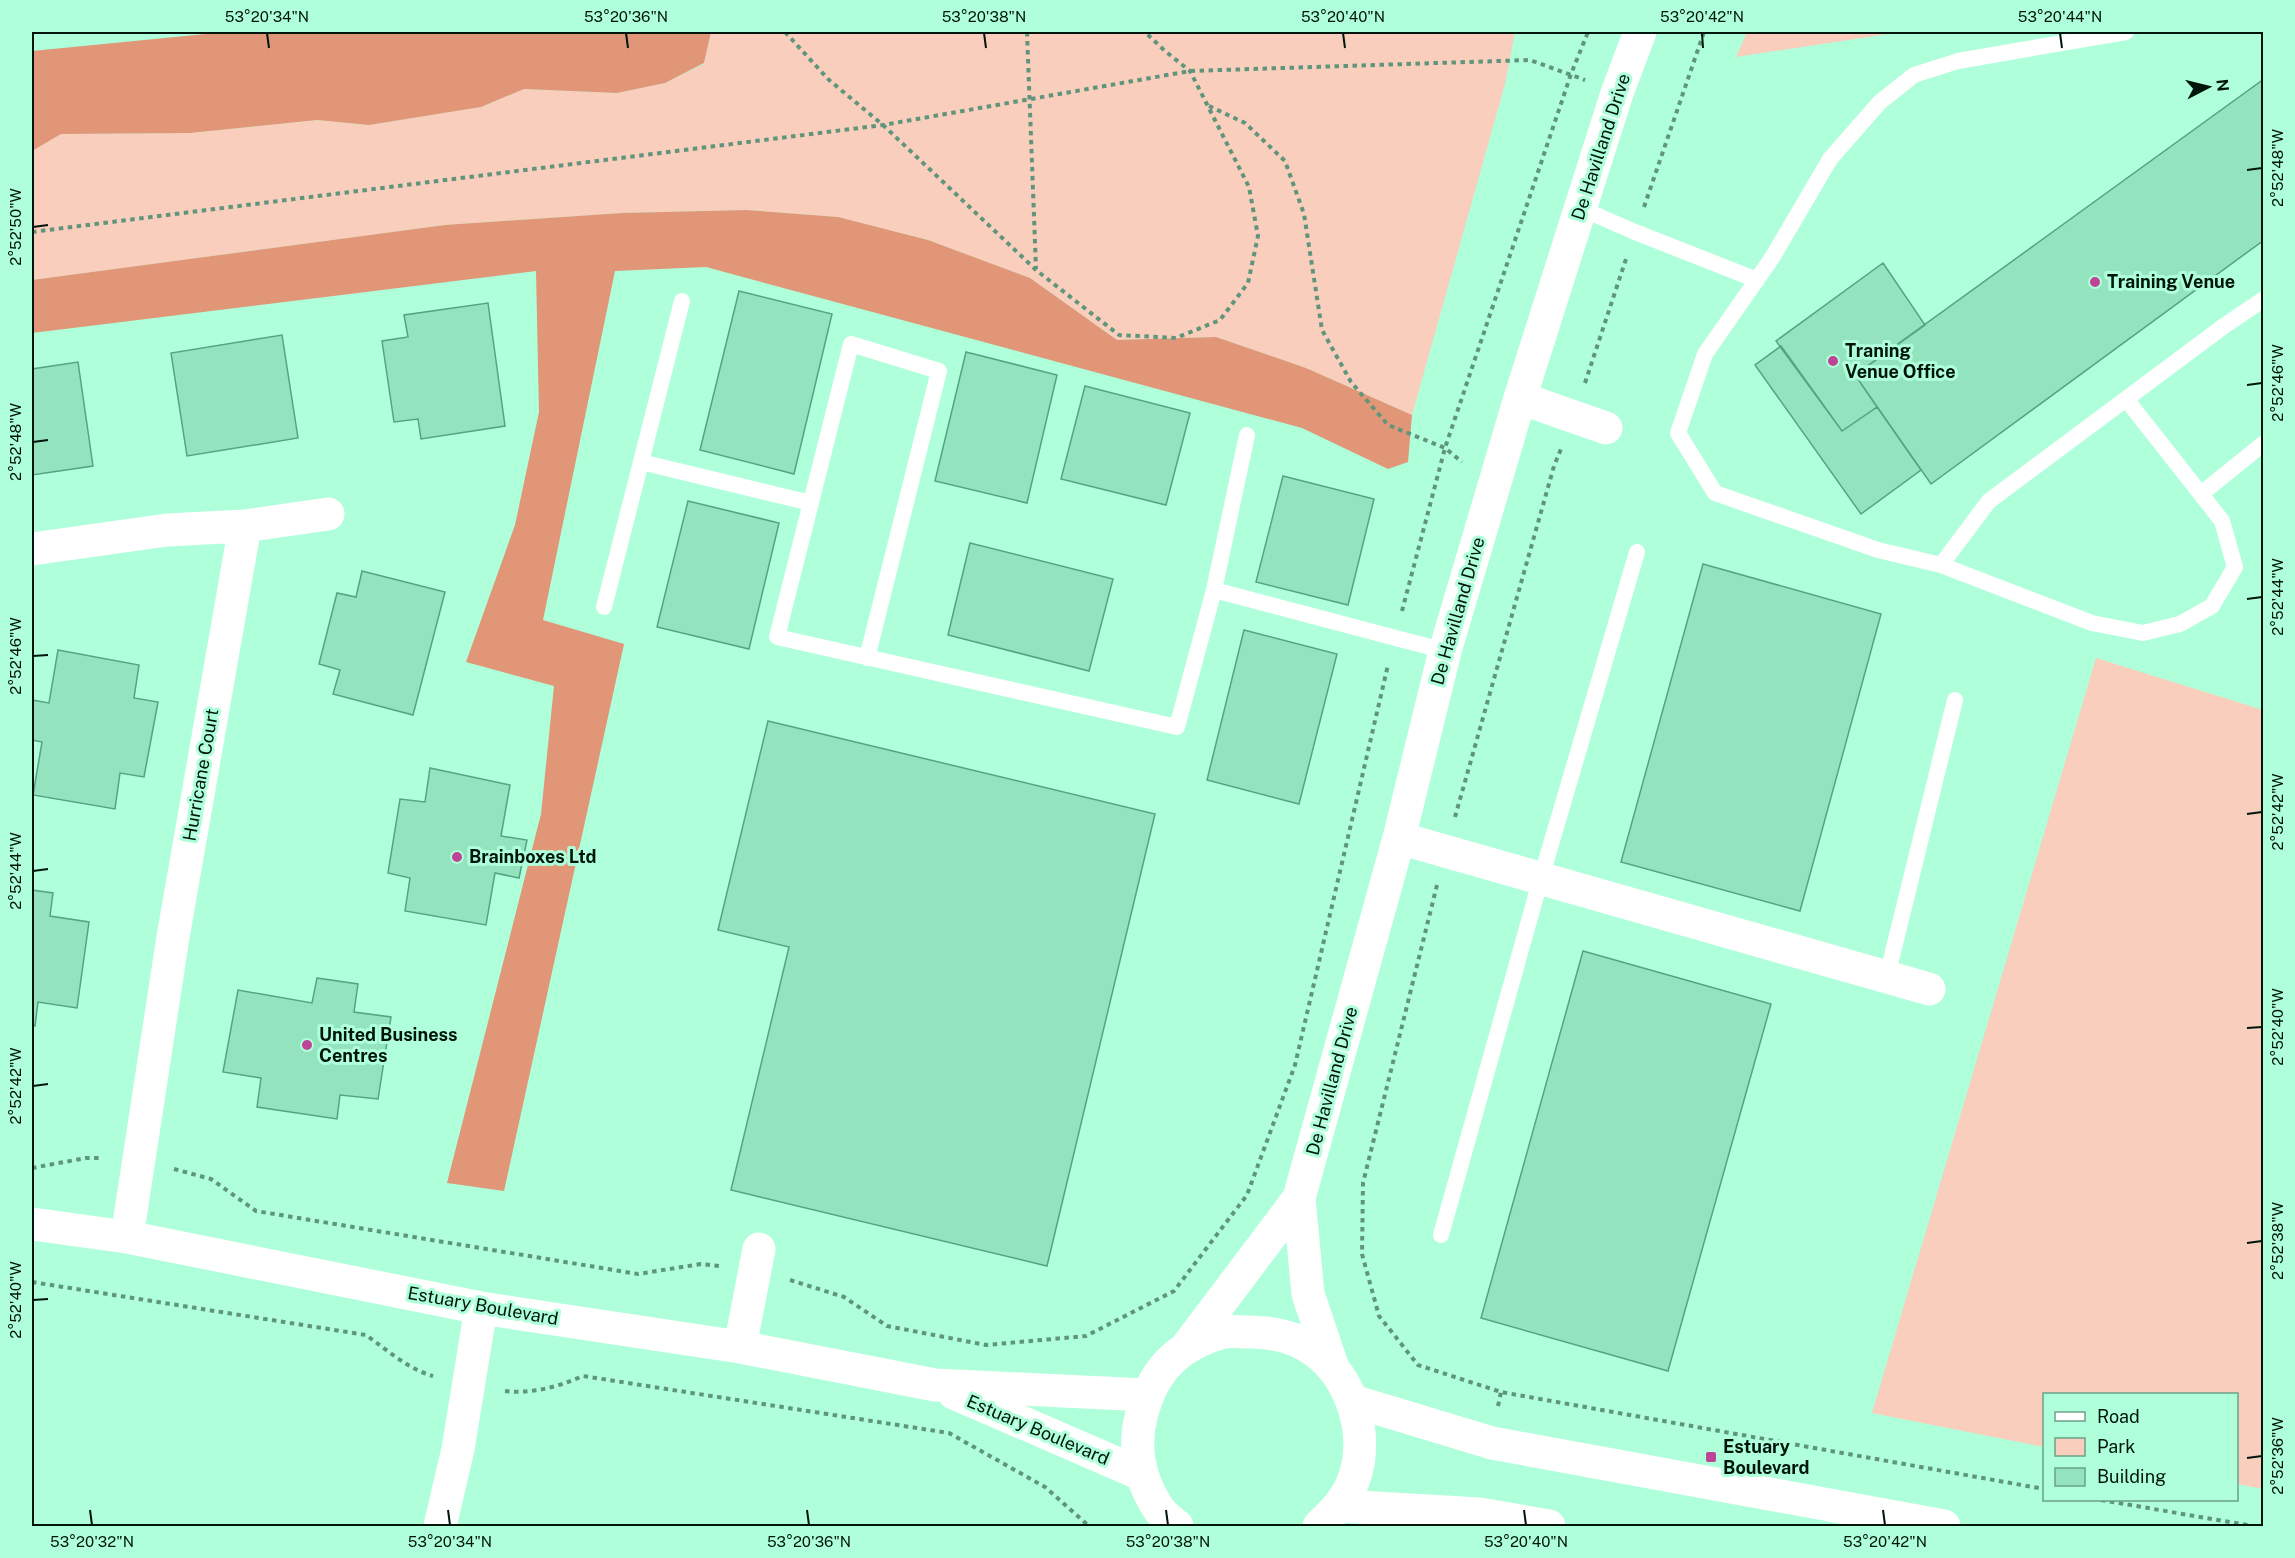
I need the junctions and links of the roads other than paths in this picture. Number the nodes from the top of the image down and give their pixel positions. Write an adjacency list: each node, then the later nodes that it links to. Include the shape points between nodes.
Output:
1 (1640, 32): 3 (street, De Havilland Drive)
2 (2126, 32): 4 (lane, via 1958,61 1914,75 1880,102 1830,159)
3 (1580, 208): 4 (lane); 7 (street, De Havilland Drive)
4 (1756, 280): 19 (lane, via 1705,354 1678,433 1715,493 1878,550)
5 (2264, 299): 8 (lane)
6 (682, 301): 12 (lane)
7 (1521, 398): 9 (street); 22 (street, De Havilland Drive)
8 (2126, 399): 13 (lane); 19 (lane, via 1989,501)
9 (1605, 428)
10 (1247, 435): 20 (lane)
11 (2264, 443): 13 (lane)
12 (641, 462): 14 (lane); 21 (lane)
13 (2201, 494): 19 (lane, via 2223,521 2235,567 2212,606 2180,624 2143,633 2092,623)
14 (811, 503): 23 (lane, via 777,637); 23 (lane, via 851,344 939,371)
15 (328, 514): 16 (street)
16 (245, 526): 17 (street, via 167,530); 32 (street, Hurricane Court, via 173,937)
17 (32, 549)
18 (1637, 552): 26 (lane)
19 (1941, 565)
20 (1214, 590): 22 (lane); 23 (lane, via 1177,728)
21 (604, 607)
22 (1445, 651): 25 (street, De Havilland Drive)
23 (867, 658)
24 (1955, 700): 27 (lane)
25 (1399, 838): 26 (street); 29 (street, De Havilland Drive)
26 (1541, 878): 27 (street); 31 (lane)
27 (1887, 976): 28 (street)
28 (1929, 989)
29 (1299, 1198): 36 (street, De Havilland Drive); 37 (street, De Havilland Drive, via 1308,1294)
30 (32, 1224): 32 (street, Estuary Boulevard)
31 (1441, 1235)
32 (127, 1237): 34 (street, Estuary Boulevard)
33 (757, 1259): 35 (street)
34 (481, 1308): 35 (street, Estuary Boulevard); 44 (street, via 458,1449)
35 (740, 1347): 38 (street, Estuary Boulevard)
36 (1186, 1348): 37 (street, via 1223,1332 1273,1332 1309,1347); 39 (street, via 1171,1360)
37 (1333, 1368): 40 (street)
38 (935, 1385): 39 (street, Estuary Boulevard); 41 (street, Estuary Boulevard)
39 (1146, 1395): 41 (street, via 1136,1435)
40 (1353, 1401): 42 (street, via 1360,1440 1354,1479); 46 (street, via 1492,1443)
41 (1141, 1474): 43 (street, via 1159,1509)
42 (1330, 1516): 45 (street, via 1480,1514)
43 (1175, 1525)
44 (440, 1527)
45 (1549, 1527)
46 (1944, 1527)

